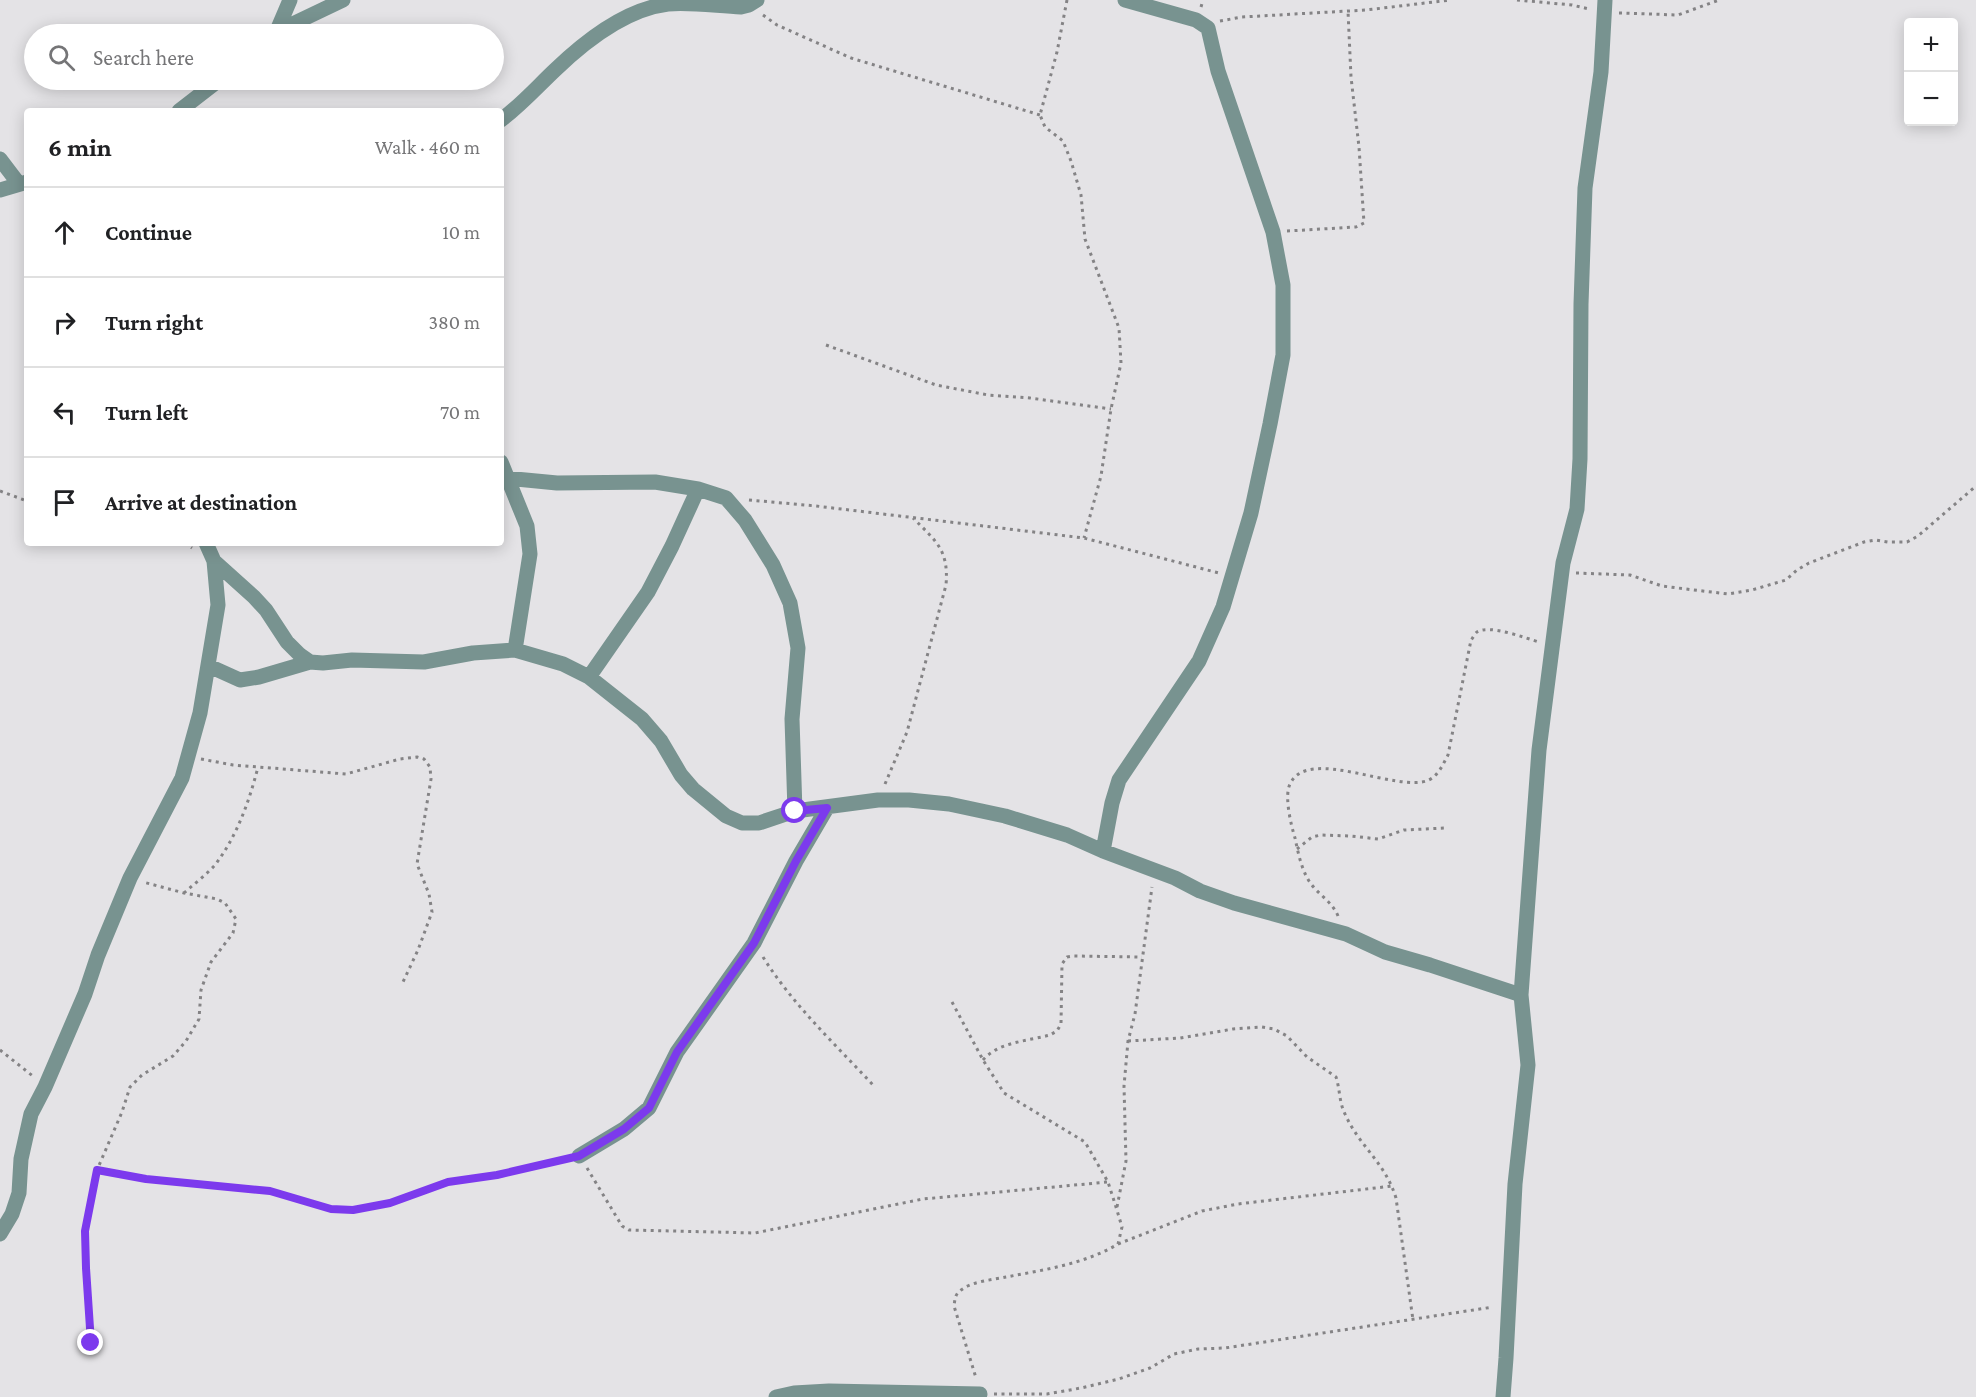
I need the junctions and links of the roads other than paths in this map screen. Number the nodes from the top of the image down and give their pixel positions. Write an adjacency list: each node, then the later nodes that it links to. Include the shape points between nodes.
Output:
1 (290, 0): 6 (street)
2 (344, 0): 7 (street)
3 (1125, 0): 25 (street, via 1203,23 1208,28 1218,71 1273,232 1282,285 1283,355 1251,513 1223,607 1198,661 1119,780)
4 (753, 3): 10 (street, via 741,7 668,4 626,16 581,47)
5 (1605, 6): 26 (street, via 1599,90 1585,188 1577,509 1562,572 1539,750)
6 (280, 24)
7 (295, 24)
8 (206, 90): 9 (street)
9 (183, 108)
10 (504, 118)
11 (0, 159): 12 (street)
12 (23, 183): 13 (street)
13 (0, 190)
14 (504, 470): 15 (street)
15 (507, 478): 16 (street, via 557,483 655,482); 19 (street, via 527,526 530,554)
16 (698, 489): 22 (street, via 648,592); 24 (street, via 726,498 745,520 773,565 790,603 798,648 792,719)
17 (207, 546): 18 (street)
18 (214, 561): 20 (street, via 254,597 287,642); 21 (street, via 218,605)
19 (515, 650): 20 (street, via 424,662); 22 (street, via 563,664)
20 (310, 662): 21 (street, via 240,680)
21 (209, 666): 28 (street, via 182,778 130,878 85,994 31,1114 24,1138 19,1192)
22 (590, 677): 24 (street, via 642,719 687,782 726,816 742,823 759,823)
23 (827, 808): 24 (street); 25 (street, via 878,800 949,804 1005,816); 27 (street, via 754,943 677,1052 649,1108 624,1129)
24 (795, 811)
25 (1103, 851): 26 (street, via 1222,899 1346,934 1385,952)
26 (1521, 995): 31 (street, via 1528,1065 1515,1184)
27 (579, 1156)
28 (0, 1234)
29 (980, 1394): 30 (street, via 829,1391)
30 (776, 1397)
31 (1503, 1397)

